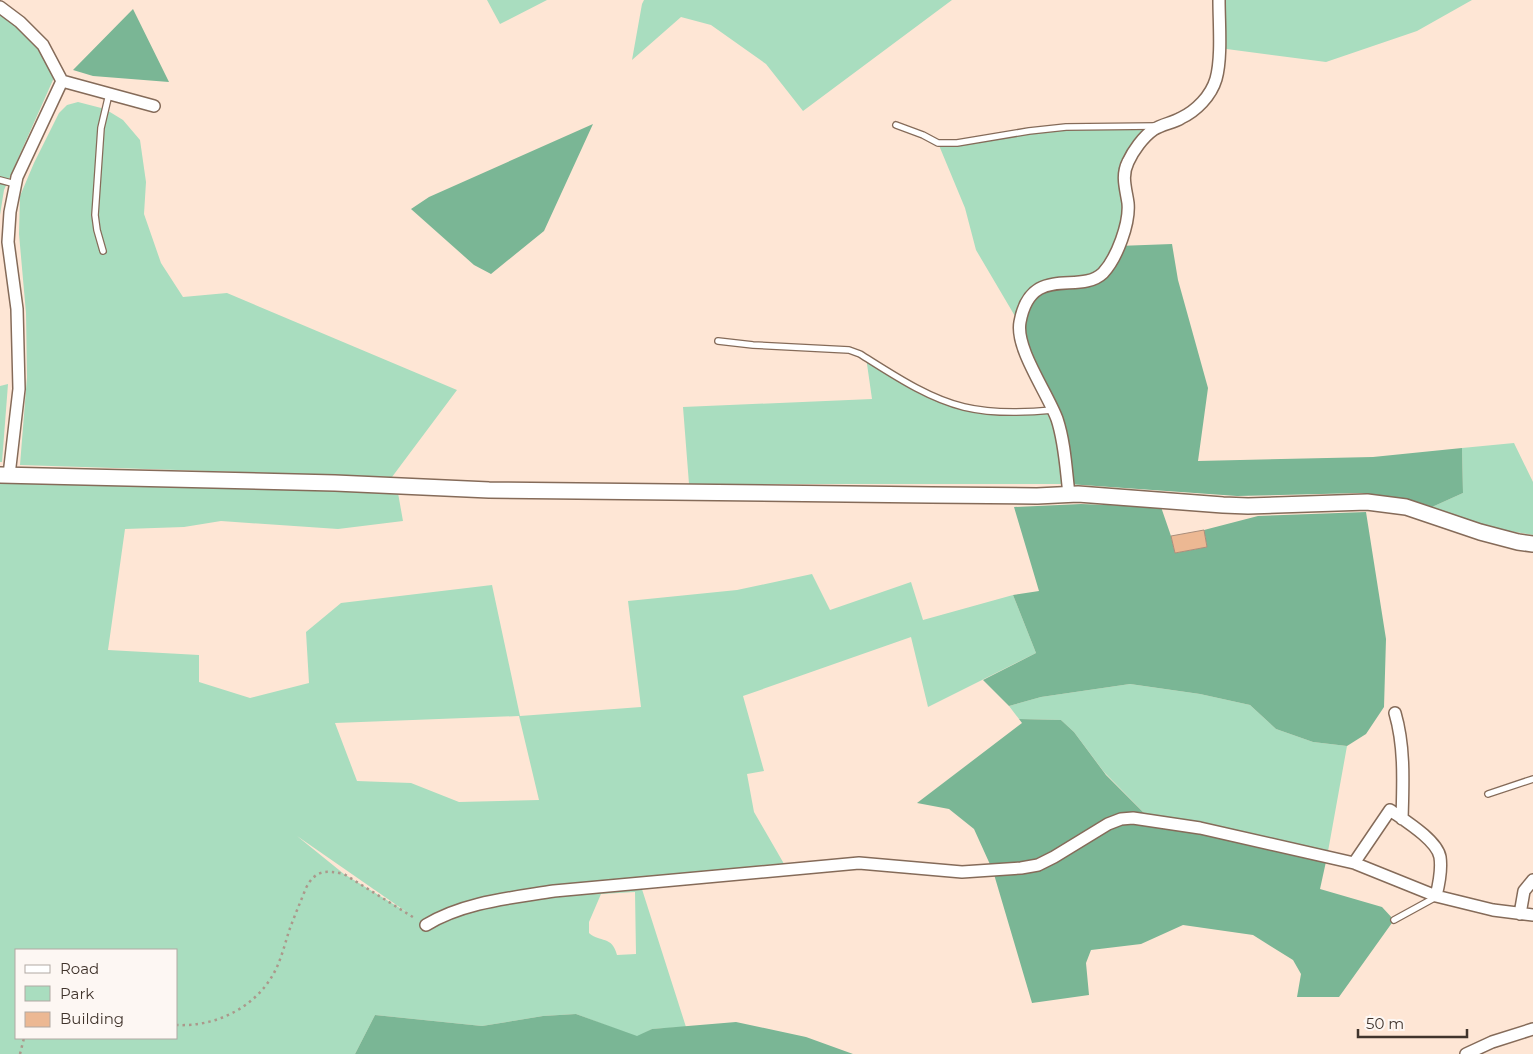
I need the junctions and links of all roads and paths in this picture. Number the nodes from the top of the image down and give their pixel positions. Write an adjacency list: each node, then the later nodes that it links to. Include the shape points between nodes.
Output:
1 (1220, 0): 7 (street, via 1216,80 1210,93 1192,111)
2 (0, 7): 3 (street, via 42,45)
3 (62, 81): 4 (street); 9 (street)
4 (109, 94): 5 (street); 10 (lane, via 101,128 95,215)
5 (154, 106)
6 (896, 126): 7 (lane, via 938,143 1066,128)
7 (1163, 126): 12 (street, via 1144,138 1127,163 1124,183 1128,203 1126,228 1102,274 1082,281 1044,286 1027,301 1022,311 1019,323 1021,344)
8 (0, 180): 9 (lane)
9 (16, 184): 13 (street, via 8,242 17,309 19,390)
10 (103, 251)
11 (718, 341): 12 (lane, via 849,350 932,396 963,407 1012,413)
12 (1053, 410): 14 (street, via 1066,462)
13 (5, 475): 14 (street, via 489,490)
14 (1069, 494): 15 (street, via 1223,505 1383,503 1414,509 1499,538)
15 (1533, 544)
16 (1395, 713): 19 (street, via 1401,732)
17 (1533, 779): 18 (lane)
18 (1488, 794)
19 (1402, 819): 20 (street, via 1390,810); 22 (street, via 1439,852 1441,871)
20 (1354, 863): 22 (street); 26 (street, via 1200,828 1127,819 1108,824 1054,857 1021,868 962,872 859,864 554,891 444,914)
21 (1533, 880): 23 (street, via 1524,892)
22 (1436, 896): 23 (street); 25 (lane)
23 (1520, 914): 24 (street)
24 (1533, 915)
25 (1394, 920)
26 (426, 925): 27 (path, via 344,874 320,873 306,888 279,962 262,991 229,1015 210,1022)
27 (178, 1025)
28 (1533, 1029): 31 (street)
29 (24, 1039): 30 (path)
30 (20, 1054)
31 (1466, 1054)

